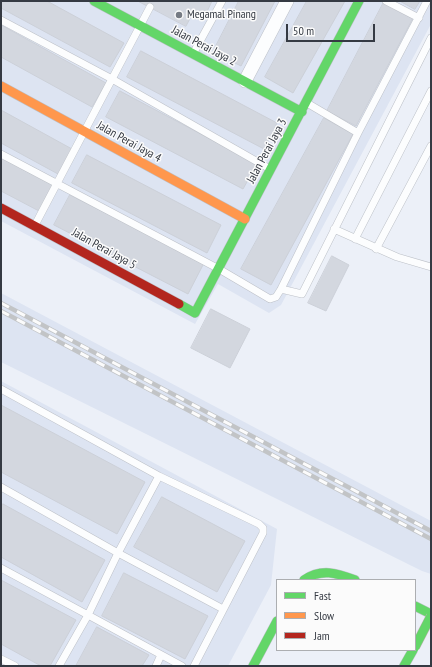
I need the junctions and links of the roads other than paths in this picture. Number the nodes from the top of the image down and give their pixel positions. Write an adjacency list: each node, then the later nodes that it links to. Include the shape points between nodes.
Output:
1 (94, 1): 10 (main road, Jalan Perai Jaya 2)
2 (222, 1): 12 (lane)
3 (287, 1): 14 (street)
4 (359, 1): 17 (main road, Jalan Perai Jaya 3)
5 (386, 1): 8 (lane)
6 (427, 1): 8 (lane)
7 (150, 7): 10 (lane)
8 (418, 18): 19 (lane)
9 (1, 20): 13 (lane)
10 (140, 26): 12 (main road, Jalan Perai Jaya 2); 13 (lane)
11 (431, 38): 27 (lane)
12 (193, 54): 14 (main road, Jalan Perai Jaya 2)
13 (112, 79): 18 (lane); 22 (lane)
14 (245, 81): 17 (main road, Jalan Perai Jaya 2)
15 (1, 86): 18 (main road, Jalan Perai Jaya 4)
16 (431, 91): 28 (lane)
17 (304, 108): 19 (lane); 22 (main road, Jalan Perai Jaya 3)
18 (84, 132): 23 (lane); 25 (main road, Jalan Perai Jaya 4)
19 (358, 133): 32 (lane)
20 (431, 146): 29 (lane)
21 (1, 154): 23 (lane)
22 (271, 169): 25 (main road, Jalan Perai Jaya 3)
23 (57, 183): 26 (lane); 31 (lane)
24 (1, 208): 26 (main road, Jalan Perai Jaya 5)
25 (245, 219): 31 (main road, Jalan Perai Jaya 3)
26 (35, 225): 33 (main road, Jalan Perai Jaya 5)
27 (334, 229): 28 (lane); 32 (lane, via 302,294)
28 (355, 239): 29 (lane)
29 (376, 249): 30 (lane)
30 (431, 266)
31 (219, 268): 32 (lane, via 270,299 276,297); 33 (main road, Jalan Perai Jaya 3)
32 (281, 289)
33 (195, 313)
34 (1, 389): 35 (lane)
35 (159, 476): 37 (lane); 42 (lane, via 259,524 262,528 263,533)
36 (1, 488): 37 (lane)
37 (118, 553): 42 (lane); 43 (lane)
38 (1, 568): 43 (lane)
39 (306, 579): 40 (main road, via 319,572 332,571)
40 (352, 579)
41 (416, 607): 44 (main road)
42 (223, 609): 56 (lane)
43 (88, 615): 50 (lane); 53 (lane)
44 (431, 615): 48 (main road, bridge)
45 (416, 622): 47 (main road)
46 (276, 623): 57 (main road)
47 (431, 629)
48 (416, 645)
49 (412, 651): 58 (main road)
50 (161, 654): 54 (lane); 55 (lane)
51 (1, 659): 52 (lane)
52 (14, 666)
53 (59, 666)
54 (156, 666)
55 (182, 666)
56 (194, 666)
57 (253, 666)
58 (404, 666)

